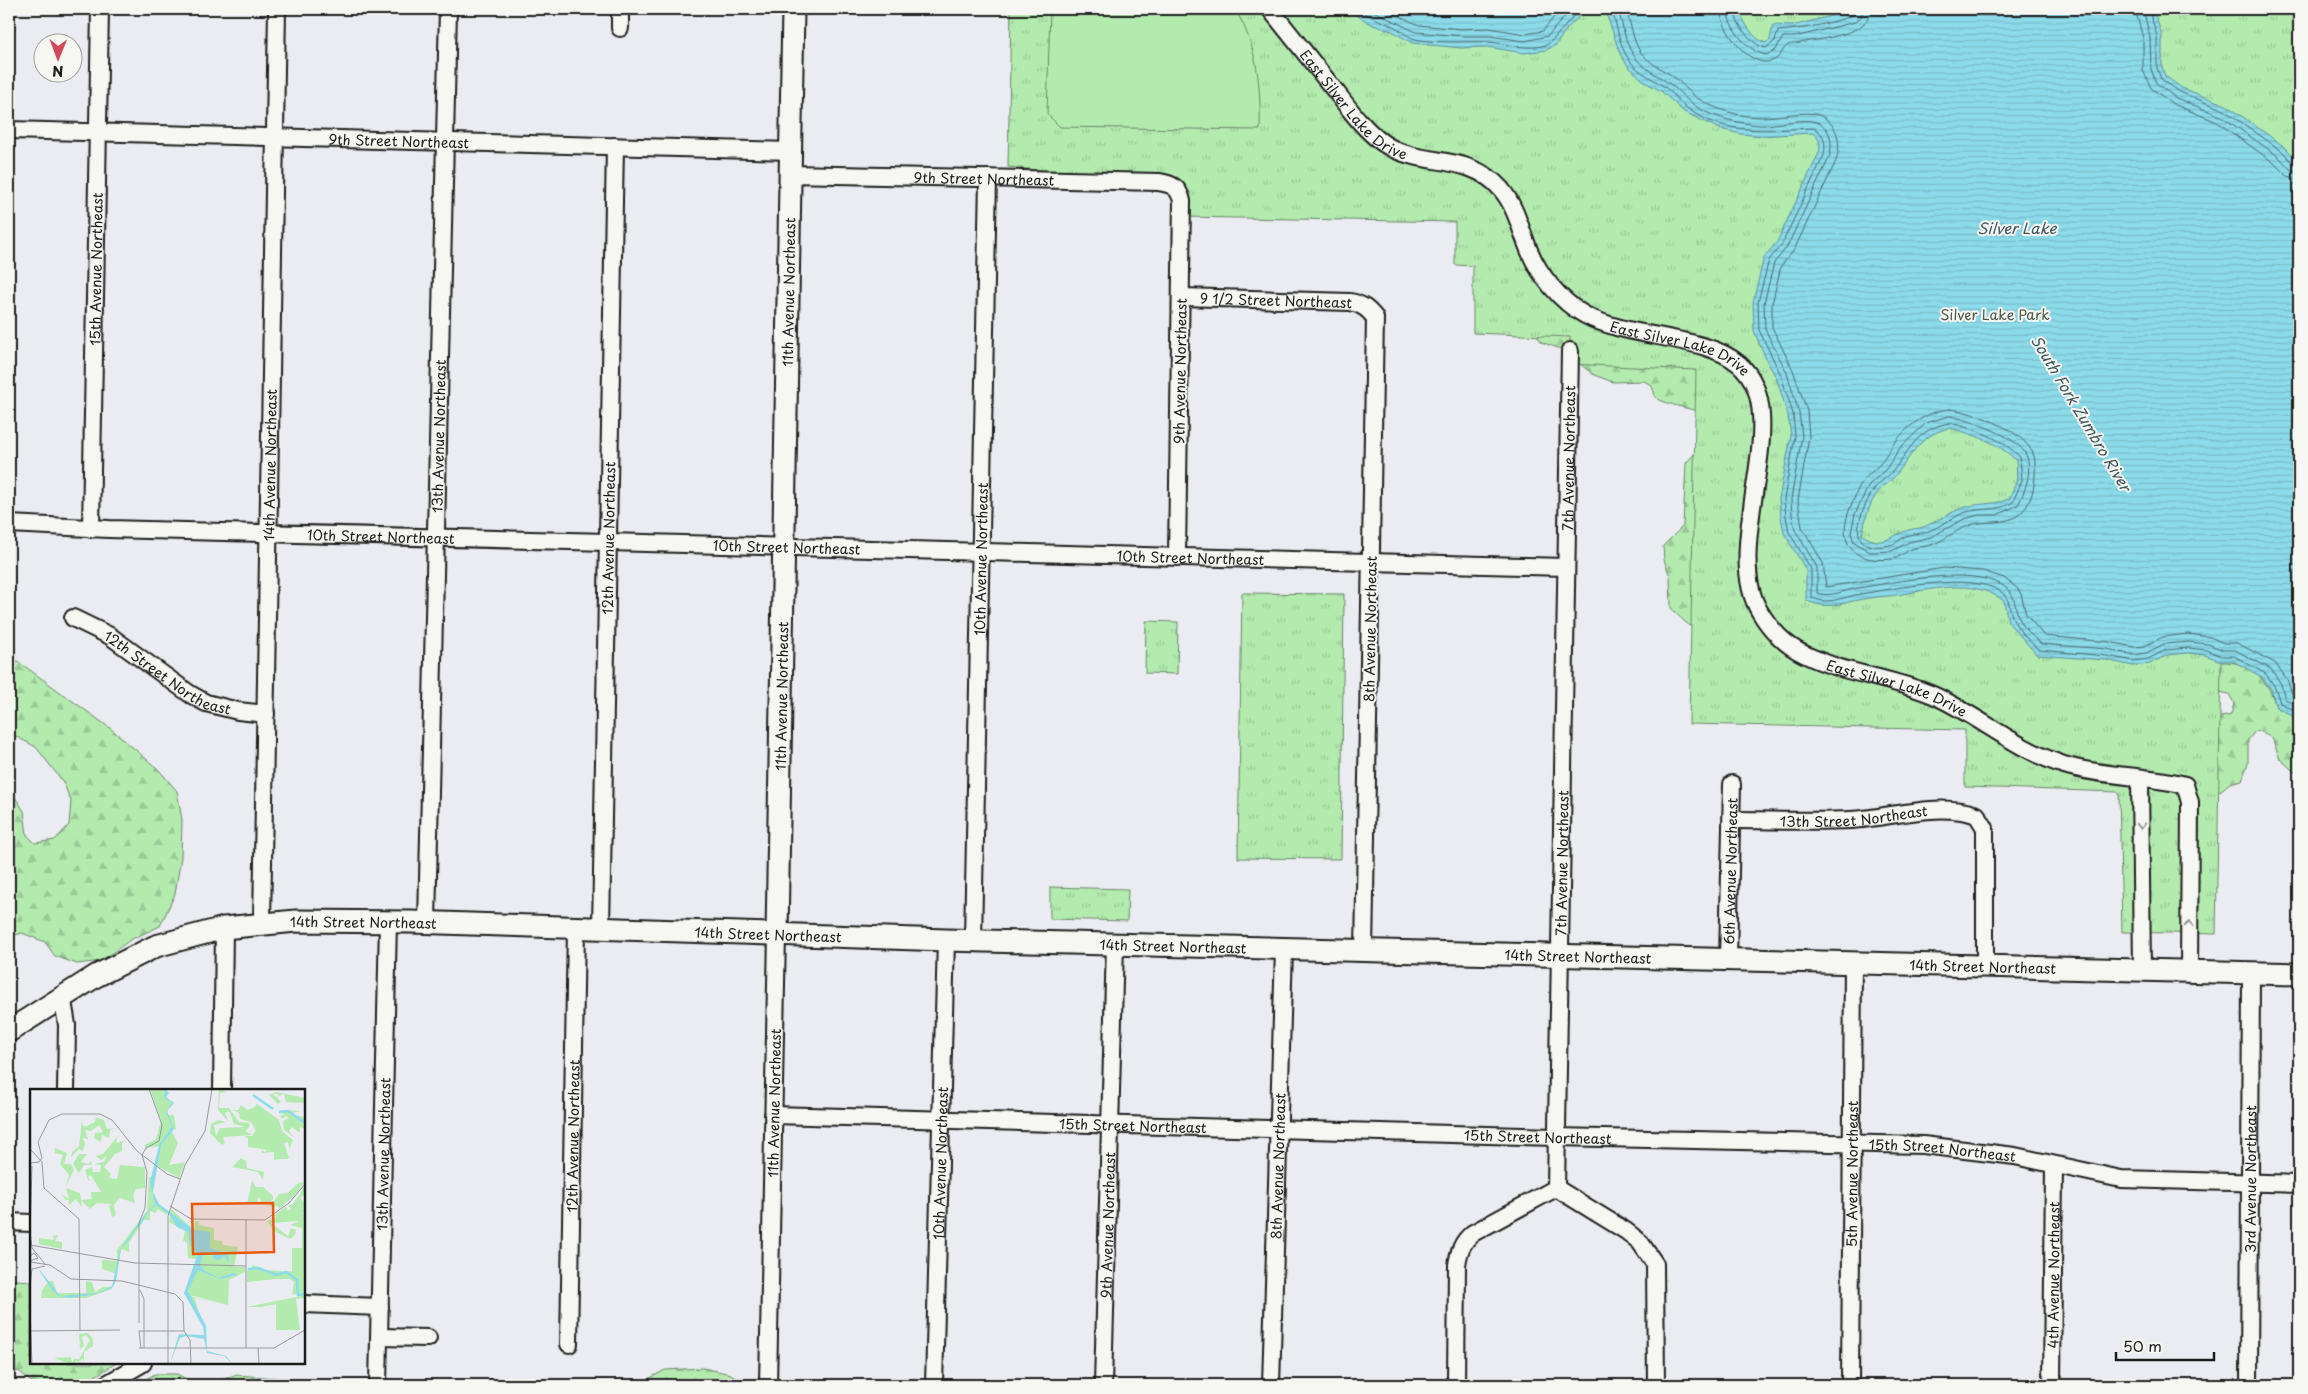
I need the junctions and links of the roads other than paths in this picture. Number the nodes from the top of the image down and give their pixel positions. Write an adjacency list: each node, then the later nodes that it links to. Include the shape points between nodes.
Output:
1 (100, 9): 9 (street, 15th Avenue Northeast)
2 (277, 9): 10 (street, 14th Avenue Northeast)
3 (448, 9): 11 (street, 13th Avenue Northeast)
4 (620, 9): 7 (street)
5 (793, 9): 13 (main road, 11th Avenue Northeast)
6 (1270, 9): 32 (street, East Silver Lake Drive, via 1358,119 1382,142 1411,155 1473,167 1494,181 1512,203 1536,266 1572,306 1584,315 1620,329 1718,352 1730,357 1746,371 1758,394 1761,425 1748,543 1749,582 1758,609 1788,644 1818,661 1931,694 2047,758 2088,770)
7 (620, 28)
8 (9, 130): 9 (street, 9th Street Northeast)
9 (98, 132): 10 (street, 9th Street Northeast); 21 (street, 15th Avenue Northeast)
10 (276, 137): 11 (street, 9th Street Northeast); 22 (street, 14th Avenue Northeast)
11 (444, 141): 12 (street, 9th Street Northeast); 23 (street, 13th Avenue Northeast)
12 (615, 146): 13 (street, 9th Street Northeast); 24 (street, 12th Avenue Northeast)
13 (790, 150): 14 (main road, 11th Avenue Northeast)
14 (790, 174): 15 (street, 9th Street Northeast); 25 (main road, 11th Avenue Northeast)
15 (988, 178): 16 (street, 9th Street Northeast, via 1159,182 1170,183); 26 (street, 10th Avenue Northeast)
16 (1177, 188): 17 (street, 9th Avenue Northeast, via 1182,201)
17 (1181, 297): 18 (street, 9 1/2 Street Northeast, via 1350,302); 27 (street, 9th Avenue Northeast)
18 (1369, 310): 28 (street, 8th Avenue Northeast, via 1376,326)
19 (1570, 351): 29 (street, 7th Avenue Northeast)
20 (9, 524): 21 (street, 10th Street Northeast)
21 (91, 529): 22 (street, 10th Street Northeast)
22 (270, 533): 23 (street, 10th Street Northeast); 31 (street, 14th Avenue Northeast)
23 (436, 538): 24 (street, 10th Street Northeast); 37 (street, 13th Avenue Northeast)
24 (608, 542): 25 (street, 10th Street Northeast); 40 (street, 12th Avenue Northeast)
25 (786, 546): 26 (street, 10th Street Northeast); 41 (main road, 11th Avenue Northeast)
26 (980, 550): 27 (street, 10th Street Northeast); 43 (street, 10th Avenue Northeast)
27 (1177, 555): 28 (street, 10th Street Northeast)
28 (1371, 562): 29 (street, 10th Street Northeast); 46 (street, 8th Avenue Northeast)
29 (1565, 567): 47 (street, 7th Avenue Northeast)
30 (73, 618): 31 (street, 12th Street Northeast, via 110,636 206,703)
31 (266, 714): 35 (street, 14th Avenue Northeast)
32 (2140, 778): 51 (street, one-way to 51); 52 (street, East Silver Lake Drive, one-way to 32, via 2188,794 2184,785)
33 (1732, 784): 34 (street, 6th Avenue Northeast)
34 (1732, 820): 48 (street, 6th Avenue Northeast); 50 (street, 13th Street Northeast, via 1852,820 1940,810 1977,815 1986,837)
35 (262, 922): 36 (main road, 14th Street Northeast); 38 (main road, 14th Street Northeast)
36 (388, 922): 37 (main road, 14th Street Northeast); 72 (street, 13th Avenue Northeast)
37 (427, 922): 39 (main road, 14th Street Northeast)
38 (224, 928): 55 (main road, 14th Street Northeast, via 156,946); 58 (street)
39 (576, 928): 40 (main road, 14th Street Northeast); 75 (street, 12th Avenue Northeast)
40 (601, 929): 41 (main road, 14th Street Northeast)
41 (777, 934): 42 (main road, 14th Street Northeast); 59 (street, 11th Avenue Northeast)
42 (946, 940): 43 (main road, 14th Street Northeast); 60 (street, 10th Avenue Northeast)
43 (973, 940): 44 (main road, 14th Street Northeast)
44 (1115, 944): 45 (main road, 14th Street Northeast); 61 (street, 9th Avenue Northeast)
45 (1284, 949): 46 (main road, 14th Street Northeast); 62 (street, 8th Avenue Northeast)
46 (1364, 951): 47 (main road, 14th Street Northeast)
47 (1559, 955): 48 (main road, 14th Street Northeast); 63 (street, 7th Avenue Northeast)
48 (1728, 959): 49 (main road, 14th Street Northeast)
49 (1853, 963): 50 (main road, 14th Street Northeast); 64 (street, 5th Avenue Northeast)
50 (1985, 967): 51 (main road, 14th Street Northeast)
51 (2142, 972): 52 (main road, 14th Street Northeast)
52 (2189, 972): 53 (main road, 14th Street Northeast)
53 (2251, 973): 54 (main road, 14th Street Northeast); 66 (street, 3rd Avenue Northeast)
54 (2299, 974)
55 (62, 995): 56 (main road, 14th Street Northeast); 57 (street, via 67,1025)
56 (9, 1031)
57 (66, 1089)
58 (222, 1089)
59 (773, 1115): 60 (street, 15th Street Northeast); 79 (street, 11th Avenue Northeast)
60 (942, 1120): 61 (street, 15th Street Northeast); 80 (street, 10th Avenue Northeast)
61 (1110, 1124): 62 (street, 15th Street Northeast); 81 (street, 9th Avenue Northeast)
62 (1278, 1129): 63 (street, 15th Street Northeast); 82 (street, 8th Avenue Northeast)
63 (1556, 1137): 64 (street, 15th Street Northeast); 68 (street, 7th Avenue Northeast)
64 (1852, 1143): 65 (street, 15th Street Northeast, via 1947,1147); 85 (street, 5th Avenue Northeast)
65 (2054, 1165): 66 (street, 15th Street Northeast, via 2121,1178); 86 (street, 4th Avenue Northeast)
66 (2250, 1183): 67 (street, 15th Street Northeast); 87 (street, 3rd Avenue Northeast)
67 (2299, 1184)
68 (1556, 1188): 83 (street, via 1473,1233 1460,1249 1457,1265); 84 (street, via 1626,1231 1640,1242 1655,1264)
69 (9, 1222): 70 (street)
70 (30, 1223)
71 (305, 1304): 72 (street)
72 (380, 1307): 73 (street, 13th Avenue Northeast)
73 (379, 1337): 74 (street); 78 (street, 13th Avenue Northeast)
74 (428, 1338)
75 (569, 1344)
76 (141, 1364): 77 (street)
77 (106, 1385)
78 (378, 1385)
79 (768, 1385)
80 (934, 1385)
81 (1102, 1385)
82 (1271, 1385)
83 (1456, 1385)
84 (1656, 1385)
85 (1850, 1385)
86 (2052, 1385)
87 (2249, 1385)

